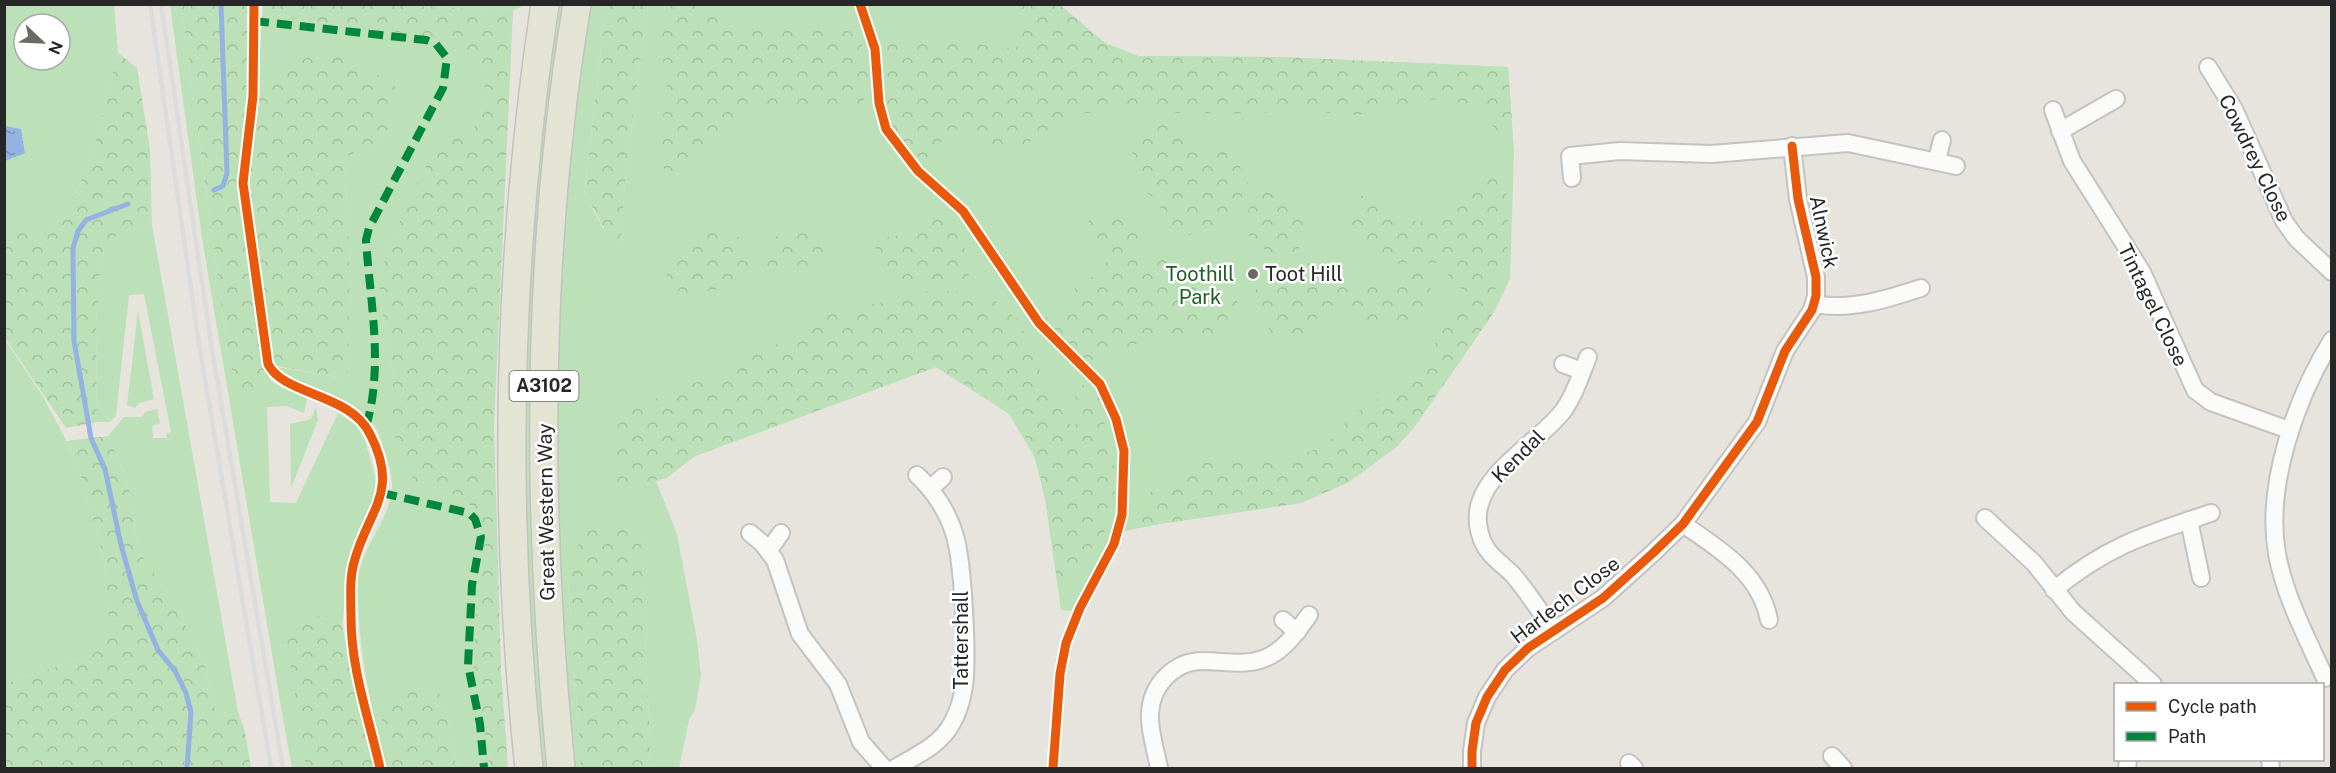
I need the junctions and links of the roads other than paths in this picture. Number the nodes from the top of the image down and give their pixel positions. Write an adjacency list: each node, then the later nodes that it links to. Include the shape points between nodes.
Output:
1 (545, 4): 35 (main road, Great Western Way / A3102, via 519,228 512,402 517,610)
2 (577, 4): 36 (main road, Great Western Way / A3102, via 554,199 544,370 546,570)
3 (2208, 67): 12 (street, Cowdrey Close, via 2234,109 2284,220)
4 (2116, 99): 6 (street)
5 (2053, 110): 6 (street, Tintagel Close)
6 (2060, 130): 17 (street, Tintagel Close, via 2072,161 2142,272 2195,390 2211,402)
7 (1941, 140): 9 (street)
8 (1792, 146): 9 (street, via 1848,143); 11 (street, via 1711,154 1620,151 1570,156); 14 (street, Alnwick, via 1798,199 1816,277)
9 (1937, 160): 10 (street)
10 (1956, 166)
11 (1572, 178)
12 (2331, 272)
13 (1921, 288): 14 (street, via 1855,305)
14 (1815, 304): 22 (street, Harlech Close, via 1785,351 1757,422)
15 (2331, 340): 17 (street, via 2307,384)
16 (1563, 364): 31 (street, Kendal, via 1585,364 1562,412 1499,472 1483,494 1478,520 1485,546 1512,574)
17 (2289, 430): 33 (street, via 2277,502 2277,554)
18 (916, 475): 38 (street, Tattershall, via 937,483 960,561 963,691 945,733)
19 (2211, 513): 21 (street)
20 (1986, 518): 27 (street, via 2034,563)
21 (2189, 520): 26 (street); 27 (street, via 2111,549)
22 (1683, 524): 30 (street, via 1748,575 1760,593); 31 (street, Harlech Close, via 1620,584)
23 (750, 533): 25 (street)
24 (781, 533): 25 (street)
25 (769, 550): 37 (street, via 800,634 838,684 861,742)
26 (2201, 578)
27 (2054, 590): 34 (street, via 2117,655)
28 (1309, 615): 32 (street)
29 (1283, 620): 32 (street)
30 (1769, 620)
31 (1554, 631): 40 (street, Harlech Close, via 1504,670 1486,697 1473,736)
32 (1297, 632): 39 (street, via 1263,659 1188,662 1168,673 1150,705)
33 (2322, 679)
34 (2152, 683)
35 (530, 768)
36 (561, 768)
37 (884, 768)
38 (895, 768)
39 (1159, 768)
40 (1472, 768)

